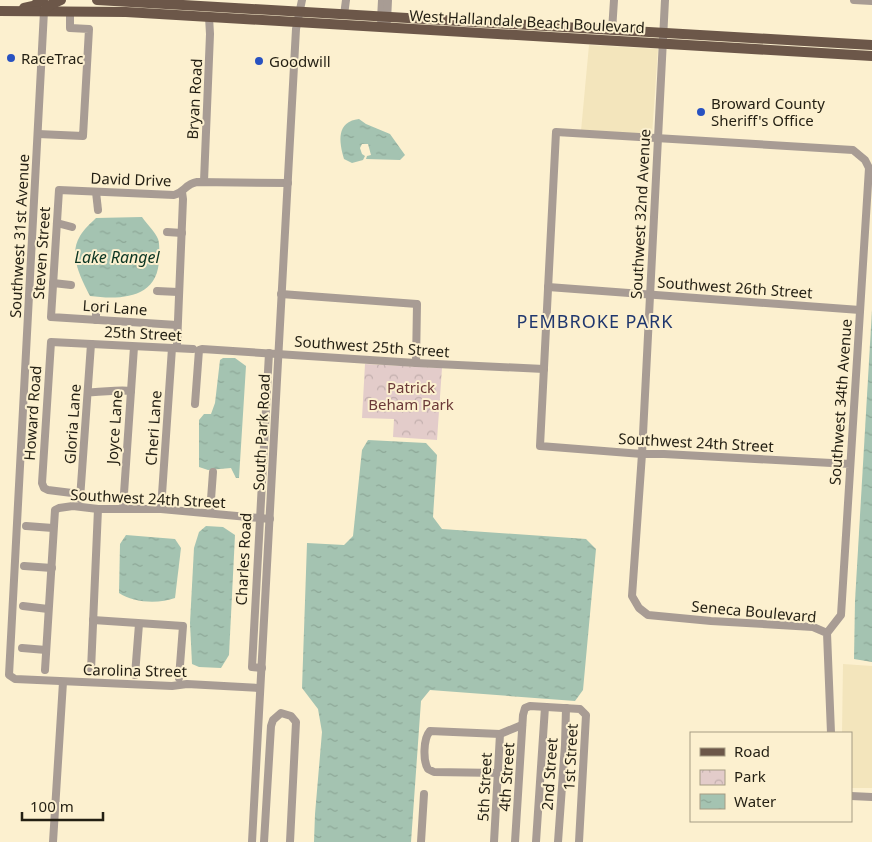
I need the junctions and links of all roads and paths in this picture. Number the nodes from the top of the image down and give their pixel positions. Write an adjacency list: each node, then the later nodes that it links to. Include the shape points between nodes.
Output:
1 (43, 0): 15 (main road, via 33,6)
2 (61, 0): 16 (main road)
3 (96, 0): 13 (main road, West Hallandale Beach Boulevard)
4 (298, 0): 14 (street)
5 (302, 0): 14 (street)
6 (346, 0): 18 (street)
7 (382, 0): 20 (street)
8 (388, 0): 20 (street)
9 (614, 0): 25 (street)
10 (665, 0): 26 (street, Southwest 32nd Avenue)
11 (854, 0): 12 (street)
12 (872, 1)
13 (205, 3): 14 (main road, West Hallandale Beach Boulevard); 19 (main road, via 199,12)
14 (300, 10): 18 (main road, West Hallandale Beach Boulevard); 22 (street)
15 (5, 11): 16 (main road, West Hallandale Beach Boulevard)
16 (44, 11): 17 (main road, West Hallandale Beach Boulevard); 30 (street, Southwest 31st Avenue)
17 (70, 11): 19 (main road, West Hallandale Beach Boulevard); 30 (street, via 70,28 89,29 83,136)
18 (344, 15): 20 (main road, West Hallandale Beach Boulevard)
19 (180, 16): 21 (main road, West Hallandale Beach Boulevard)
20 (384, 16): 23 (street); 24 (main road, West Hallandale Beach Boulevard)
21 (209, 17): 22 (main road, West Hallandale Beach Boulevard); 32 (street, Bryan Road)
22 (297, 23): 23 (main road, West Hallandale Beach Boulevard); 33 (street, South Park Road)
23 (383, 27): 24 (main road, West Hallandale Beach Boulevard)
24 (495, 29): 25 (main road, West Hallandale Beach Boulevard, via 546,31 558,27); 26 (main road, West Hallandale Beach Boulevard)
25 (612, 31): 26 (main road, West Hallandale Beach Boulevard)
26 (663, 39): 28 (main road, West Hallandale Beach Boulevard); 28 (main road, West Hallandale Beach Boulevard, via 744,48); 31 (street, Southwest 32nd Avenue)
27 (868, 45): 28 (main road, via 853,49)
28 (802, 47): 29 (main road, West Hallandale Beach Boulevard)
29 (872, 56)
30 (38, 134): 92 (street, Southwest 31st Avenue, via 8,667)
31 (658, 138): 44 (street, via 556,132); 48 (street, Southwest 32nd Avenue); 50 (street, Southwest 34th Avenue, via 854,150 866,160 869,168)
32 (204, 182): 33 (street, David Drive); 36 (street, David Drive, via 191,183)
33 (288, 184): 47 (street, South Park Road)
34 (59, 190): 35 (street, David Drive); 38 (street, Steven Street)
35 (96, 192): 36 (street, David Drive, via 174,196); 37 (street)
36 (182, 192): 41 (street, Cheri Lane)
37 (98, 210)
38 (57, 223): 39 (street); 42 (street, Steven Street)
39 (72, 227)
40 (167, 232): 41 (street)
41 (182, 233): 46 (street, Cheri Lane)
42 (53, 283): 43 (street); 51 (street, Steven Street)
43 (71, 285)
44 (548, 288): 48 (street, Southwest 26th Street); 61 (street)
45 (157, 291): 46 (street)
46 (178, 292): 53 (street, Cheri Lane)
47 (281, 294): 59 (street, South Park Road); 60 (street, via 417,304)
48 (650, 296): 50 (street, Southwest 26th Street); 65 (street, Southwest 32nd Avenue)
49 (96, 306): 52 (street)
50 (860, 310): 66 (street, Southwest 34th Avenue)
51 (51, 317): 52 (street, Lori Lane)
52 (96, 320): 53 (street, Lori Lane)
53 (177, 325): 56 (street, Cheri Lane)
54 (91, 344): 55 (street, 25th Street); 63 (street, Gloria Lane); 68 (street, Howard Road, via 51,342 42,483 48,490)
55 (134, 347): 56 (street, 25th Street); 62 (street, Joyce Lane)
56 (174, 347): 57 (street, 25th Street); 72 (street, Cheri Lane)
57 (196, 349): 58 (street, Southwest 25th Street); 64 (street)
58 (269, 352): 59 (street, Southwest 25th Street); 74 (street, Charles Road)
59 (279, 353): 60 (street, Southwest 25th Street); 75 (street, South Park Road)
60 (416, 363): 61 (street, Southwest 25th Street)
61 (544, 369): 65 (street, Southwest 24th Street, via 540,446)
62 (131, 391): 63 (street); 70 (street, Joyce Lane)
63 (88, 392): 68 (street, Gloria Lane)
64 (195, 404)
65 (642, 454): 66 (street, Southwest 24th Street); 81 (street, Southwest 32nd Avenue, via 632,596)
66 (850, 464): 85 (street, Southwest 34th Avenue, via 841,615)
67 (213, 472): 73 (street)
68 (80, 494): 69 (street, Gloria Lane)
69 (79, 506): 71 (street, Southwest 24th Street); 77 (street, Southwest 24th Street, via 55,510)
70 (123, 508): 71 (street, Southwest 24th Street); 72 (street, Southwest 24th Street)
71 (98, 509): 83 (street)
72 (161, 509): 73 (street, Southwest 24th Street)
73 (210, 513): 74 (street, Southwest 24th Street)
74 (259, 518): 75 (street, Southwest 24th Street); 88 (street, Charles Road, via 252,667)
75 (270, 519): 88 (street, South Park Road)
76 (26, 526): 77 (street)
77 (53, 528): 79 (street)
78 (24, 566): 79 (street)
79 (52, 568): 82 (street)
80 (23, 606): 82 (street)
81 (639, 608): 85 (street, Seneca Boulevard, via 648,615 813,627)
82 (48, 609): 87 (street)
83 (93, 620): 84 (street); 90 (street)
84 (139, 624): 91 (street); 93 (street, via 183,626)
85 (827, 632): 100 (street, Seneca Boulevard)
86 (22, 648): 87 (street)
87 (46, 650): 89 (street)
88 (262, 668): 95 (street, South Park Road)
89 (45, 670)
90 (91, 670)
91 (135, 675)
92 (10, 677): 94 (street, Carolina Street)
93 (179, 678)
94 (63, 682): 95 (street, Carolina Street); 106 (street)
95 (260, 688): 107 (street, South Park Road)
96 (545, 707): 97 (street, 1st Street); 98 (street, 1st Street, via 527,707); 113 (street)
97 (566, 708): 114 (street, 2nd Street); 115 (street, 1st Street, via 580,709 586,715)
98 (523, 714): 99 (street, 4th Street)
99 (522, 725): 101 (street); 112 (street, 4th Street)
100 (831, 732)
101 (500, 734): 102 (street, 5th Street); 102 (street, via 430,731 426,736 425,764 434,772)
102 (499, 773): 111 (street, 5th Street)
103 (424, 794): 110 (street)
104 (852, 796): 105 (street)
105 (872, 797)
106 (53, 842)
107 (252, 842)
108 (264, 842): 109 (street, via 271,726 281,713 291,716 296,722)
109 (290, 842)
110 (421, 842)
111 (494, 842)
112 (515, 842)
113 (536, 842)
114 (558, 842)
115 (579, 842)

